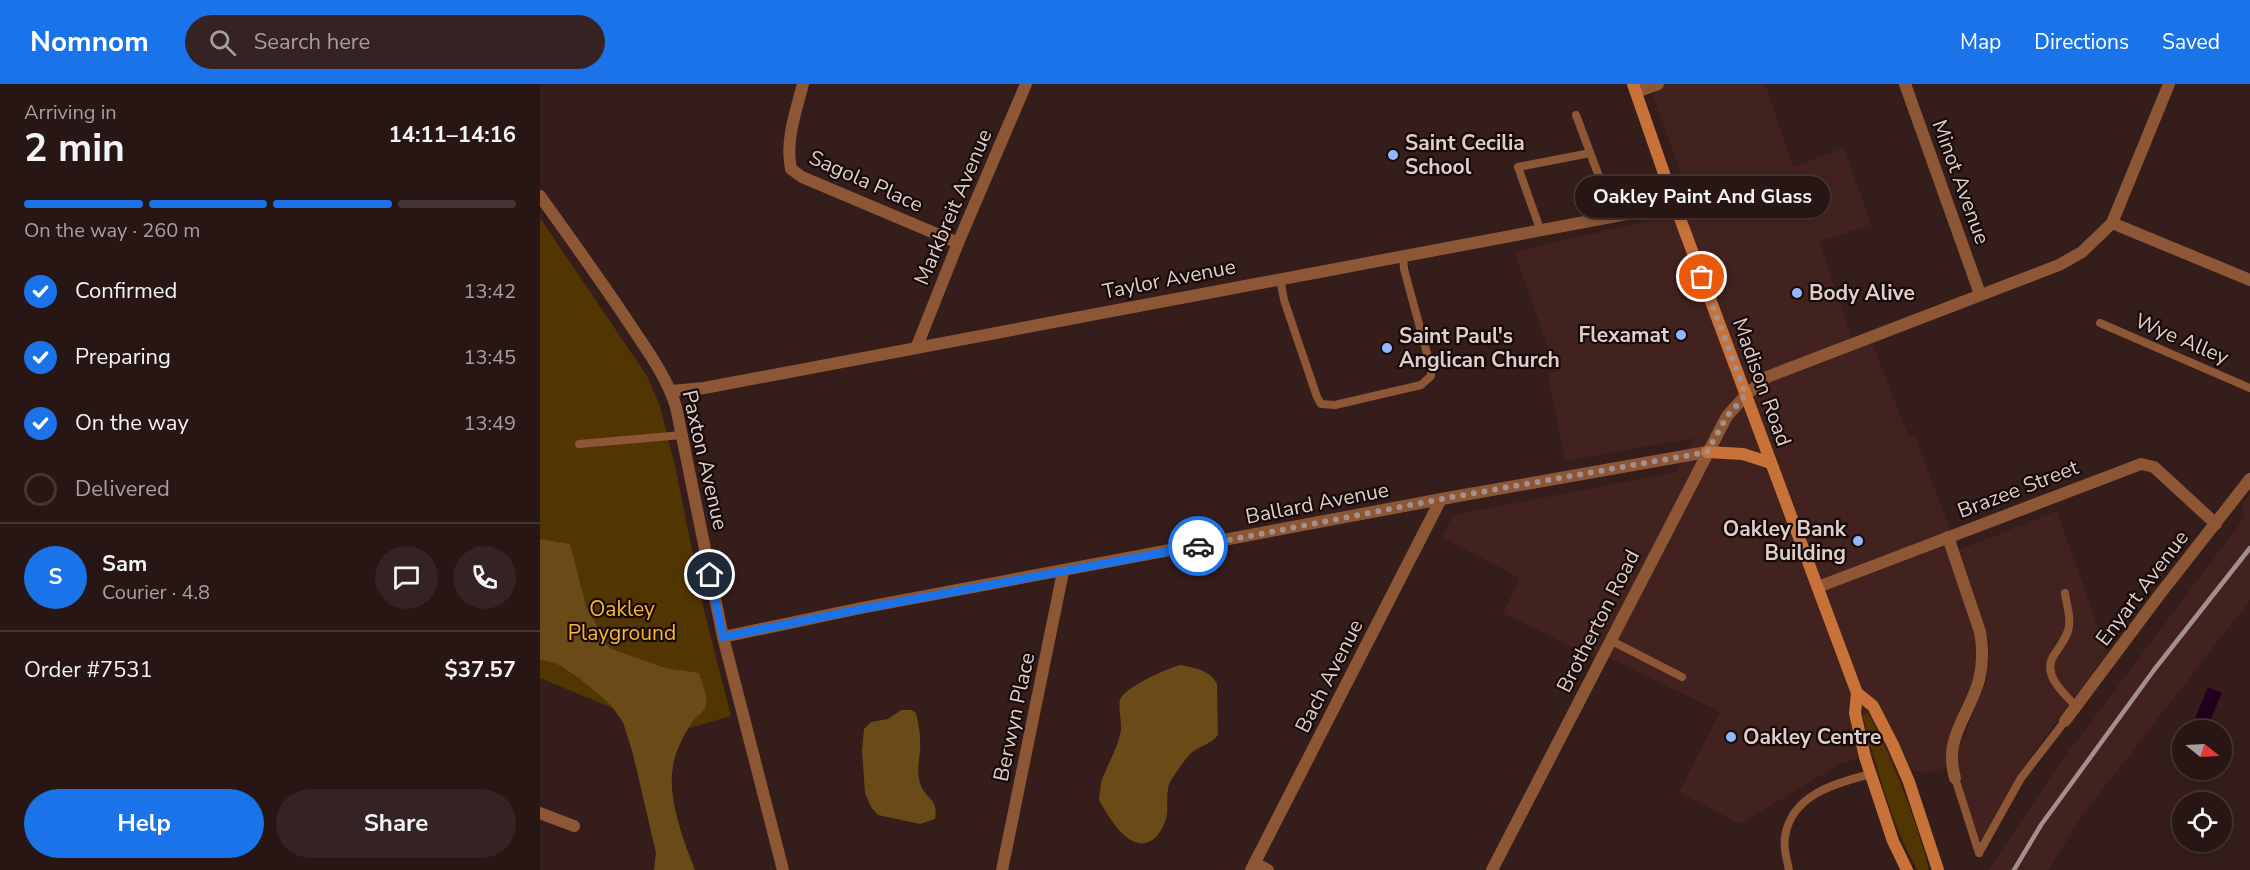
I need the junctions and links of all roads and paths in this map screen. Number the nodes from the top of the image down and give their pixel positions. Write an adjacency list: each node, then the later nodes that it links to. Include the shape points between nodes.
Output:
1 (803, 84): 14 (street, Sagola Place, via 788,155 791,169)
2 (1026, 84): 14 (street, Markbreit Avenue)
3 (1658, 84): 6 (street)
4 (1905, 84): 18 (street, Minot Avenue)
5 (2169, 84): 12 (street)
6 (1635, 88): 11 (main road, Madison Road)
7 (1576, 115): 8 (lane)
8 (1590, 153): 10 (lane); 13 (lane, via 1518,167)
9 (540, 196): 22 (street, Paxton Avenue, via 616,302)
10 (1607, 198)
11 (1675, 205): 13 (street, Taylor Avenue); 23 (main road, Madison Road)
12 (2112, 223): 17 (street); 18 (street, Brotherton Road, via 2082,252)
13 (1540, 229): 15 (street, Taylor Avenue)
14 (958, 243): 20 (street, Markbreit Avenue)
15 (1403, 255): 16 (street, Taylor Avenue); 16 (lane, via 1431,376 1420,385 1335,405 1321,404 1313,388)
16 (1280, 278): 20 (street, Taylor Avenue)
17 (2250, 280)
18 (1980, 294): 23 (street, Brotherton Road, via 1767,378)
19 (2100, 323): 21 (lane, Wye Alley)
20 (917, 346): 22 (street, Taylor Avenue)
21 (2250, 388)
22 (671, 391): 24 (street, Paxton Avenue)
23 (1746, 395): 26 (street, Brotherton Road, via 1727,416); 27 (main road, Madison Road)
24 (682, 435): 25 (lane); 35 (street, Paxton Avenue)
25 (579, 444)
26 (1707, 452): 27 (main road, via 1736,453); 29 (street, Ballard Avenue); 36 (street, Brotherton Road)
27 (1771, 463): 33 (main road, Madison Road)
28 (2250, 479): 30 (street, Enyart Avenue)
29 (1441, 500): 32 (street, Ballard Avenue); 45 (street, Bach Avenue)
30 (2216, 524): 31 (street, Brazee Street, via 2154,467 2141,464); 39 (street, Enyart Avenue)
31 (1948, 537): 33 (street, Brazee Street); 42 (street, via 1980,632 1983,660 1979,680 1954,738 1951,767)
32 (1063, 572): 35 (street, Ballard Avenue); 47 (street, Berwyn Place)
33 (1818, 587): 38 (main road, Madison Road)
34 (2065, 593): 39 (lane, via 2070,625 2052,658 2051,675 2059,690)
35 (723, 637): 46 (street, Paxton Avenue)
36 (1610, 640): 37 (lane); 49 (street, Brotherton Road)
37 (1682, 677)
38 (1857, 693): 41 (main road, Madison Road, via 1855,713); 52 (main road, Madison Road, via 1873,706 1893,745)
39 (2076, 706): 40 (street, Enyart Avenue)
40 (2065, 721): 42 (lane, via 2021,778 1979,853)
41 (1871, 774): 50 (lane, via 1838,783 1798,807 1785,838); 51 (main road, Madison Road)
42 (1955, 778)
43 (540, 813): 44 (street)
44 (574, 826)
45 (1253, 867): 48 (street)
46 (783, 870)
47 (1002, 870)
48 (1268, 870)
49 (1492, 870)
50 (1789, 870)
51 (1907, 870)
52 (1938, 870)

